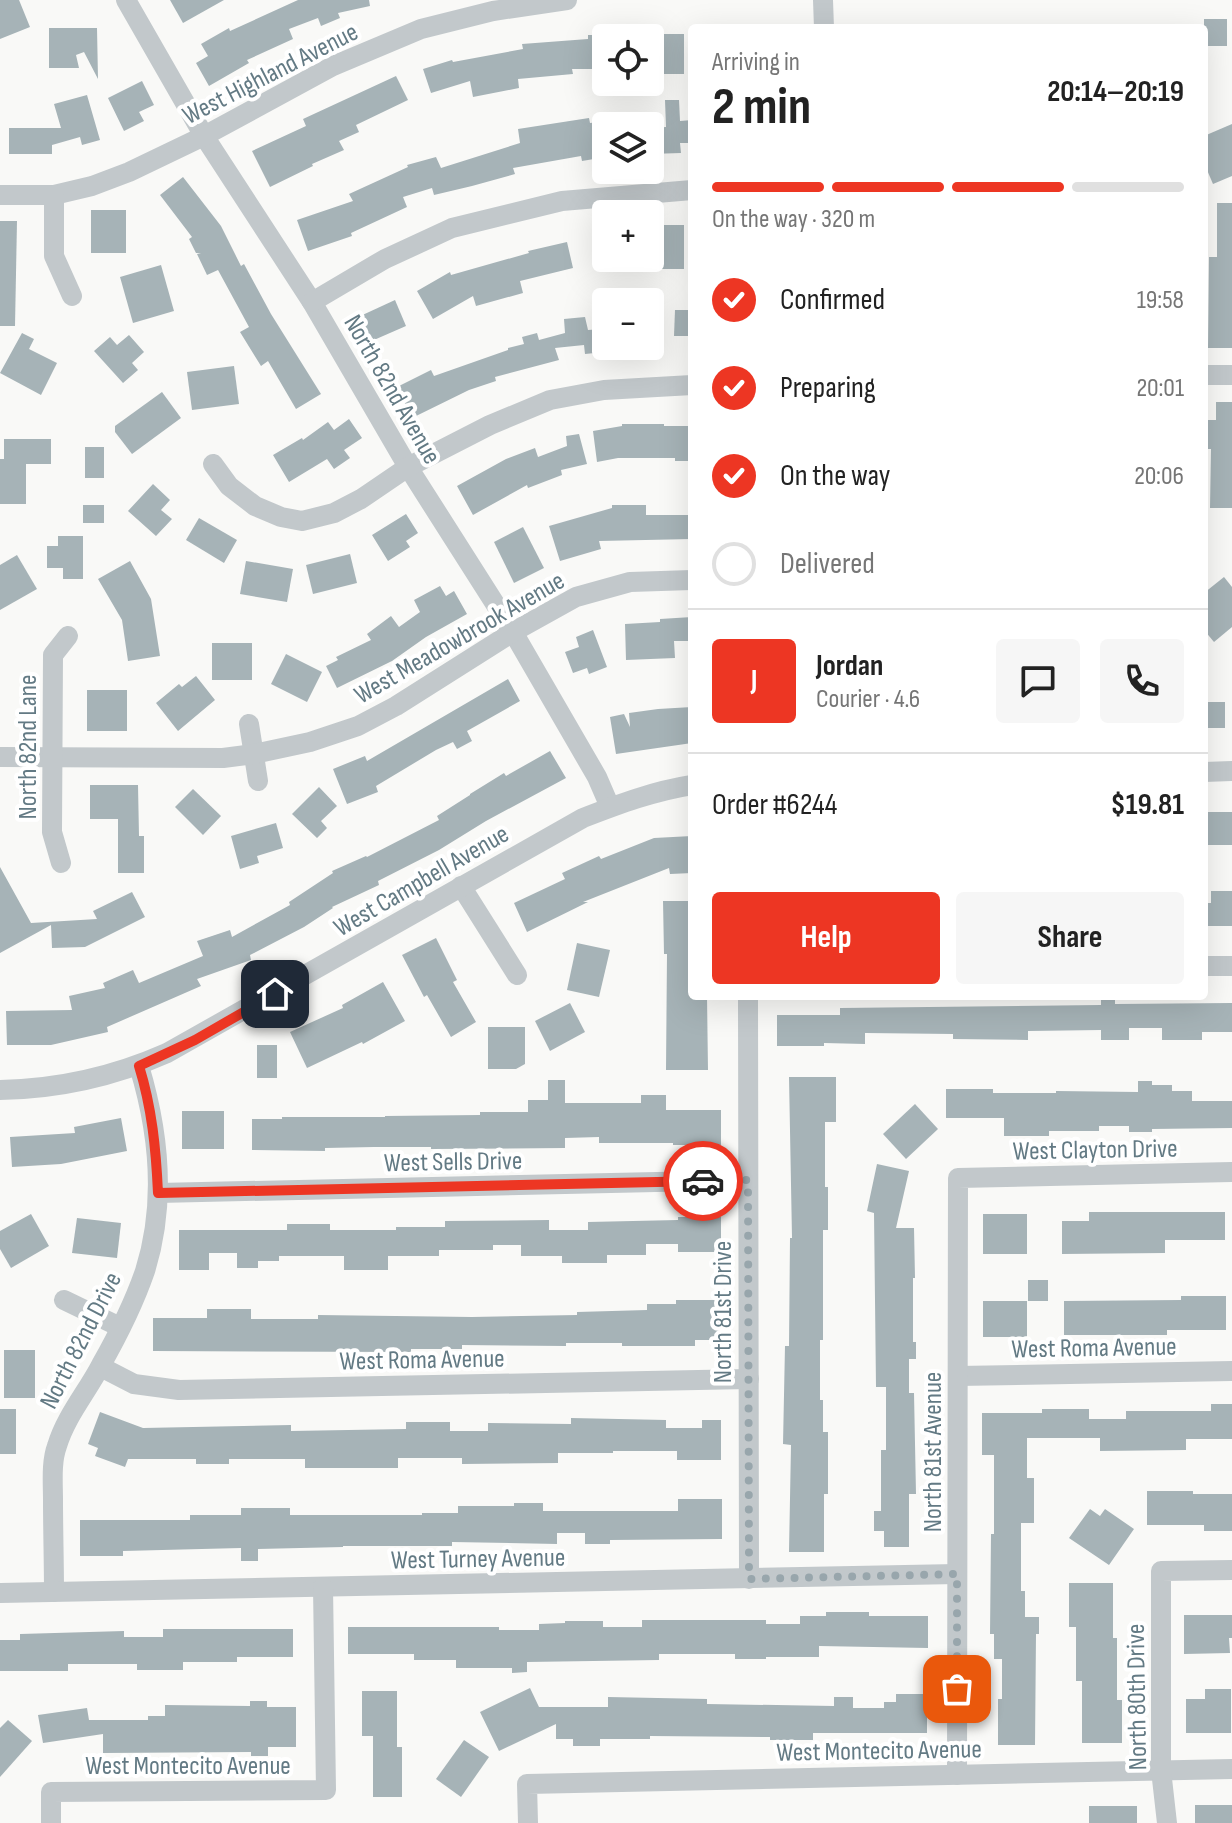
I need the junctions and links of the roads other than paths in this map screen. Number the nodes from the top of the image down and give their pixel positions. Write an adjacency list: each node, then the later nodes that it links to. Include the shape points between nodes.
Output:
1 (126, 0): 5 (street, North 82nd Avenue)
2 (567, 0): 5 (street, West Highland Avenue, via 421,29 333,66)
3 (823, 0): 4 (street)
4 (824, 24)
5 (204, 136): 8 (street, West Highland Avenue, via 129,172); 10 (street, North 82nd Avenue)
6 (688, 190): 10 (street, via 562,201 452,228)
7 (0, 195): 8 (street, West Highland Avenue)
8 (54, 195): 9 (street, via 54,256)
9 (72, 296)
10 (312, 302): 15 (street, North 82nd Avenue)
11 (1208, 375): 12 (street)
12 (1232, 375)
13 (688, 385): 15 (street, via 604,390 550,400)
14 (213, 464): 15 (street, via 229,486 255,506 302,521 334,513)
15 (408, 467): 17 (street, North 82nd Avenue)
16 (688, 580): 17 (street, West Meadowbrook Avenue, via 630,582 589,593)
17 (513, 632): 20 (street, West Meadowbrook Avenue, via 358,726); 27 (street, North 82nd Avenue)
18 (68, 636): 22 (street, North 82nd Lane, via 53,655)
19 (249, 724): 20 (street)
20 (254, 754): 22 (street, West Meadowbrook Avenue); 25 (street)
21 (0, 757): 22 (street, West Meadowbrook Avenue)
22 (51, 758): 28 (street, North 82nd Lane, via 52,832)
23 (1232, 771): 24 (street)
24 (1208, 772)
25 (258, 781)
26 (688, 786): 27 (street, West Campbell Avenue)
27 (610, 807): 29 (street, West Campbell Avenue)
28 (61, 863)
29 (461, 886): 32 (street); 34 (street, West Campbell Avenue, via 195,1040)
30 (1208, 966): 31 (street)
31 (1232, 966)
32 (517, 975)
33 (748, 1000): 38 (street, North 81st Drive)
34 (139, 1066): 35 (street, West Campbell Avenue, via 35,1089); 39 (street, North 82nd Drive, via 154,1132)
35 (0, 1090)
36 (1232, 1172): 37 (street, West Clayton Drive)
37 (958, 1178): 44 (street, North 81st Avenue)
38 (748, 1180): 39 (street, West Sells Drive); 45 (street, North 81st Drive)
39 (158, 1193): 41 (street, North 82nd Drive, via 145,1270)
40 (64, 1300): 41 (street)
41 (120, 1327): 42 (street, North 82nd Drive)
42 (101, 1367): 45 (street, West Roma Avenue, via 134,1384 179,1390); 50 (street, North 82nd Drive, via 56,1448)
43 (1232, 1371): 44 (street, West Roma Avenue)
44 (958, 1376): 47 (street, North 81st Avenue)
45 (749, 1379): 48 (street, North 81st Drive)
46 (1232, 1570): 53 (street, North 80th Drive, via 1161,1571)
47 (957, 1574): 48 (street, West Turney Avenue); 54 (street, North 81st Avenue)
48 (749, 1579): 49 (street, West Turney Avenue)
49 (323, 1587): 50 (street, West Turney Avenue); 55 (street, West Montecito Avenue, via 326,1790 51,1792)
50 (54, 1592): 51 (street, West Turney Avenue)
51 (0, 1593)
52 (1232, 1769): 53 (street, West Montecito Avenue)
53 (1161, 1770): 54 (street, West Montecito Avenue); 57 (street, North 80th Drive)
54 (957, 1775): 56 (street, West Montecito Avenue, via 527,1784)
55 (51, 1823)
56 (528, 1823)
57 (1167, 1823)

